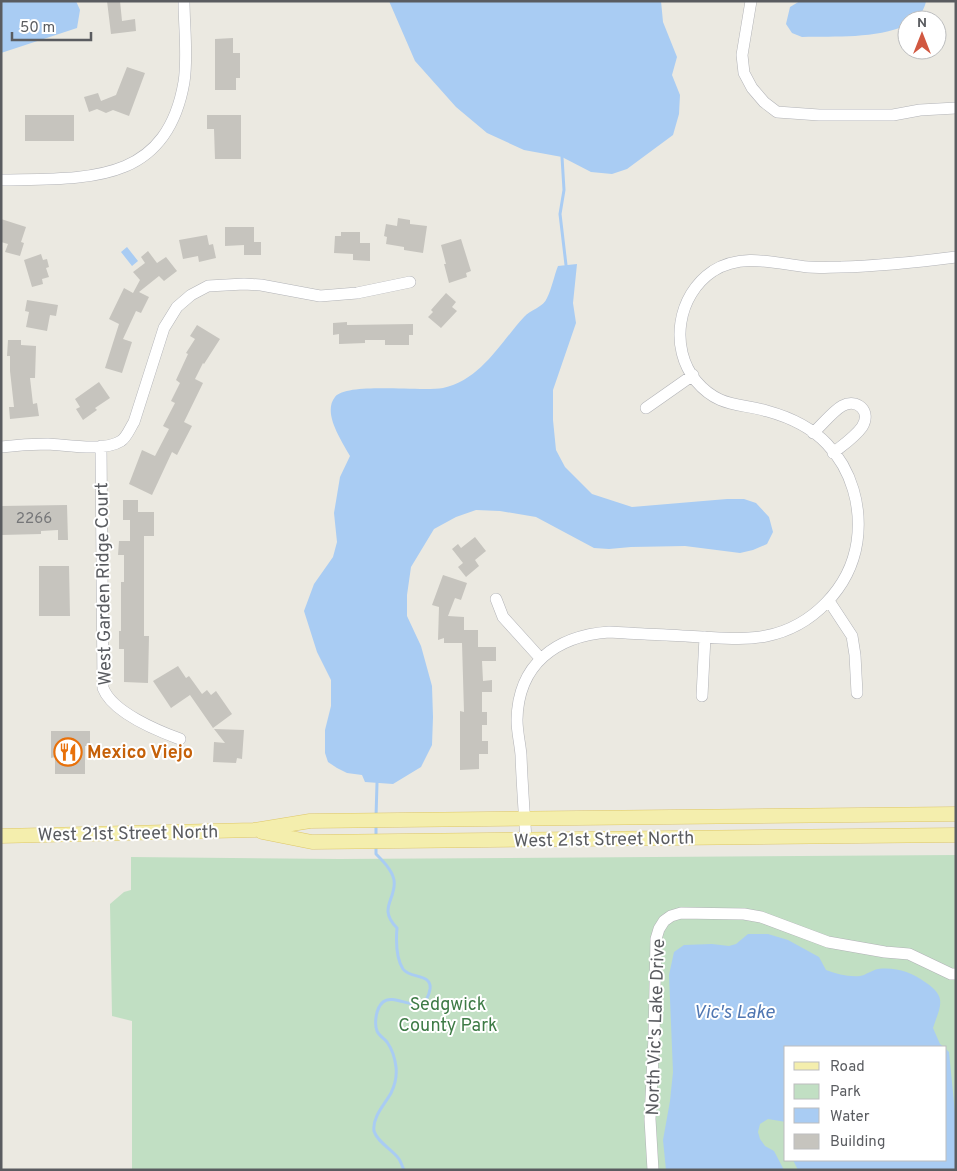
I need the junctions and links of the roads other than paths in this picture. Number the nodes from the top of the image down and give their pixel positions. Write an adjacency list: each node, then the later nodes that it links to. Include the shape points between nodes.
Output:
1 (184, 1): 4 (street, via 184,80 171,126 156,146 117,170 97,175)
2 (751, 1): 3 (street, via 742,55 744,73 752,88 777,112 893,115)
3 (956, 108)
4 (1, 180)
5 (956, 257): 7 (street, via 903,265 840,267 808,267 751,260 714,271 688,299 681,321 680,344 685,364)
6 (410, 282): 10 (street, via 358,293 320,296 261,285 208,286 177,308 164,328 128,432 121,441)
7 (692, 375): 8 (street); 9 (street, via 725,403 784,416)
8 (646, 408)
9 (813, 433): 12 (street); 12 (street, via 842,406 855,403 862,406 866,412 864,425)
10 (100, 446): 11 (street, via 47,444); 19 (street, West Garden Ridge Court, via 103,688 106,697 123,710)
11 (1, 447)
12 (834, 453): 14 (street, via 851,482 859,525 849,569)
13 (496, 599): 16 (street, via 503,617)
14 (829, 601): 15 (street, via 780,632 740,639); 17 (street, via 852,636)
15 (705, 637): 16 (street, via 591,634 572,639); 18 (street)
16 (541, 659): 21 (street, via 525,681 517,720)
17 (857, 693)
18 (702, 696)
19 (180, 739)
20 (956, 814): 21 (main road, West 21st Street North)
21 (524, 817): 22 (main road, West 21st Street North, via 310,821); 25 (street)
22 (254, 830): 24 (main road, West 21st Street North); 25 (main road, West 21st Street North, via 312,842)
23 (956, 835): 25 (main road, West 21st Street North)
24 (1, 836)
25 (526, 839)
26 (956, 974): 27 (street, North Vic's Lake Drive, via 909,954 828,942 761,917 705,912 681,912 671,916 664,921 656,939 650,1119)
27 (653, 1170)

